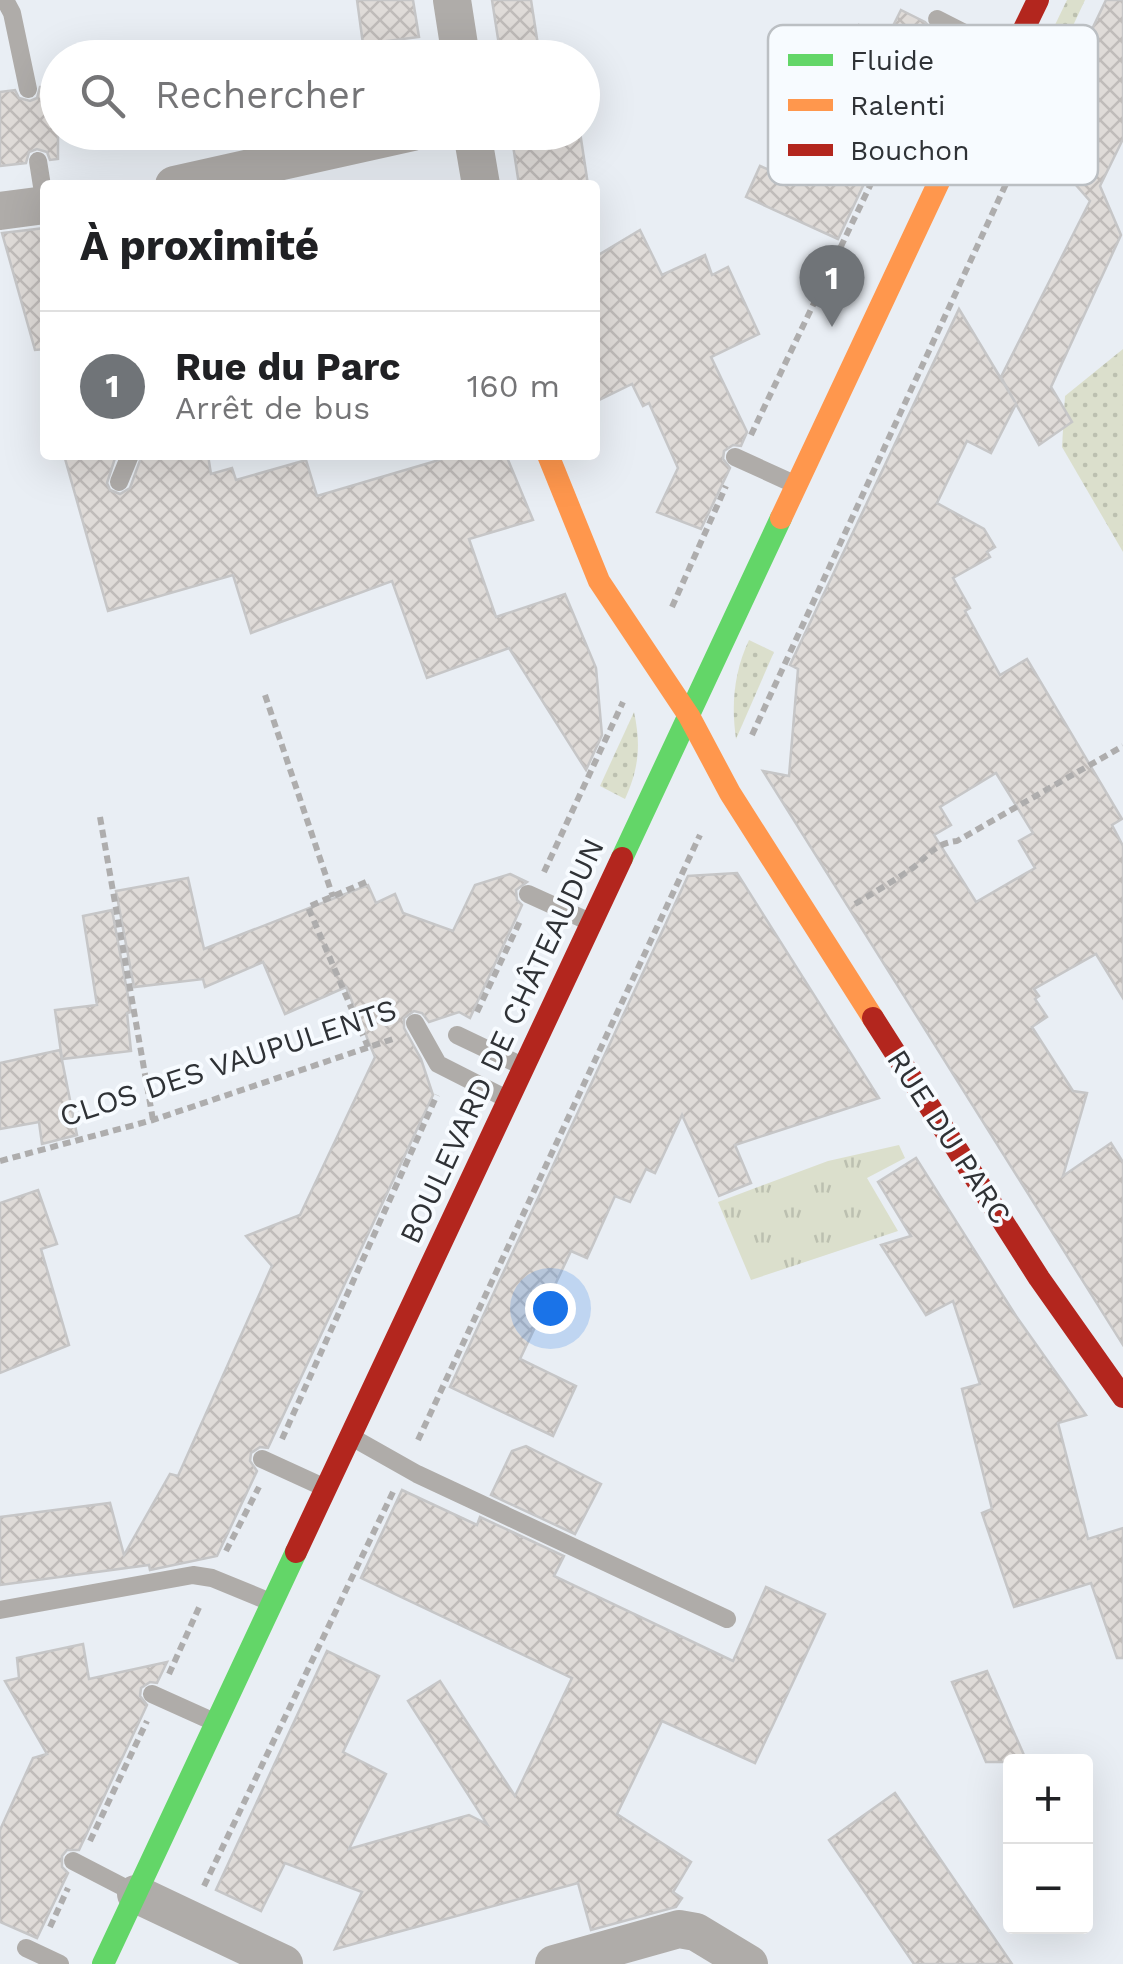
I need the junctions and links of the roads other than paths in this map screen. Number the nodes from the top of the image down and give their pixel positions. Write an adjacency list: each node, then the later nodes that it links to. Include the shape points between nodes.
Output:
1 (5, 0): 12 (lane)
2 (452, 0): 11 (street)
3 (1014, 0): 8 (main road, BOULEVARD DE CHÂTEAUDUN)
4 (1038, 0): 9 (main road, BOULEVARD DE CHÂTEAUDUN)
5 (1056, 0): 10 (main road, BOULEVARD DE CHÂTEAUDUN)
6 (942, 22): 7 (lane)
7 (948, 25)
8 (1002, 25)
9 (1026, 25)
10 (1044, 25)
11 (458, 40)
12 (28, 89)
13 (332, 150): 17 (street)
14 (475, 150): 18 (street)
15 (38, 161): 16 (lane)
16 (41, 180)
17 (197, 180)
18 (481, 180)
19 (937, 185): 26 (main road, BOULEVARD DE CHÂTEAUDUN)
20 (40, 206): 21 (street)
21 (0, 210)
22 (737, 458): 26 (lane)
23 (128, 460): 25 (lane)
24 (550, 460): 27 (main road, RUE DU PARC, via 600,582)
25 (119, 482)
26 (797, 485): 27 (main road, BOULEVARD DE CHÂTEAUDUN)
27 (689, 716): 29 (main road, BOULEVARD DE CHÂTEAUDUN); 34 (main road, RUE DU PARC, via 815,929)
28 (528, 894): 29 (lane)
29 (590, 922): 32 (main road, BOULEVARD DE CHÂTEAUDUN)
30 (416, 1026): 33 (lane, CLOS DES VAUPULENTS, via 438,1064)
31 (457, 1035): 32 (lane)
32 (523, 1066): 33 (main road, BOULEVARD DE CHÂTEAUDUN)
33 (507, 1099): 35 (main road, BOULEVARD DE CHÂTEAUDUN)
34 (1123, 1397)
35 (350, 1436): 37 (main road, BOULEVARD DE CHÂTEAUDUN); 40 (lane)
36 (267, 1461): 37 (lane)
37 (326, 1488): 38 (main road, BOULEVARD DE CHÂTEAUDUN)
38 (272, 1603): 39 (lane, via 193,1575); 42 (main road, BOULEVARD DE CHÂTEAUDUN)
39 (0, 1610)
40 (727, 1620)
41 (156, 1696): 42 (lane)
42 (216, 1724): 44 (main road, BOULEVARD DE CHÂTEAUDUN)
43 (76, 1863): 44 (lane)
44 (136, 1894): 47 (main road, BOULEVARD DE CHÂTEAUDUN); 48 (street)
45 (32, 1951): 46 (lane)
46 (60, 1964)
47 (103, 1964)
48 (284, 1964)
49 (554, 1964): 50 (street, via 680,1929)
50 (749, 1964)

